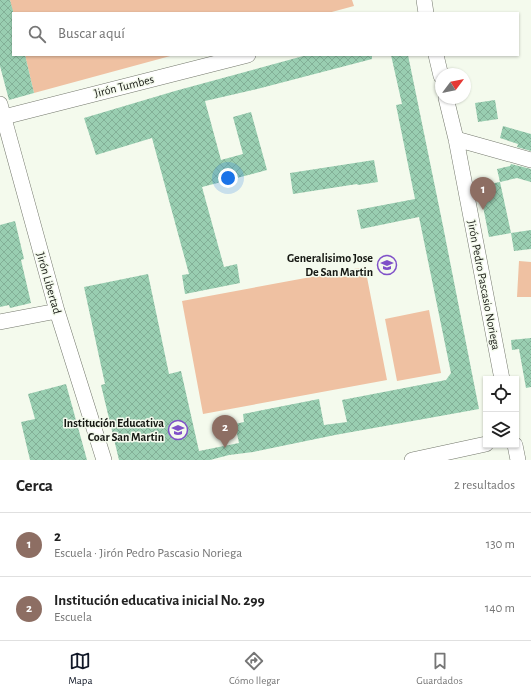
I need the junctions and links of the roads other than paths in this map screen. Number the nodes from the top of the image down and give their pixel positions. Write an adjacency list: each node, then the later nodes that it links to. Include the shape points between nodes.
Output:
1 (244, 56): 5 (street, Jirón Tumbes)
2 (436, 56): 3 (street)
3 (439, 68)
4 (447, 104): 6 (street, Jirón Pedro Pascasio Noriega)
5 (1, 113): 8 (street, Jirón Libertad)
6 (456, 139): 7 (street); 10 (street, Jirón Pedro Pascasio Noriega)
7 (531, 160)
8 (57, 311): 9 (street); 13 (street, Jirón Libertad)
9 (0, 322)
10 (501, 376)
11 (483, 445): 14 (street)
12 (516, 448): 15 (street)
13 (104, 460)
14 (412, 460)
15 (518, 460)

